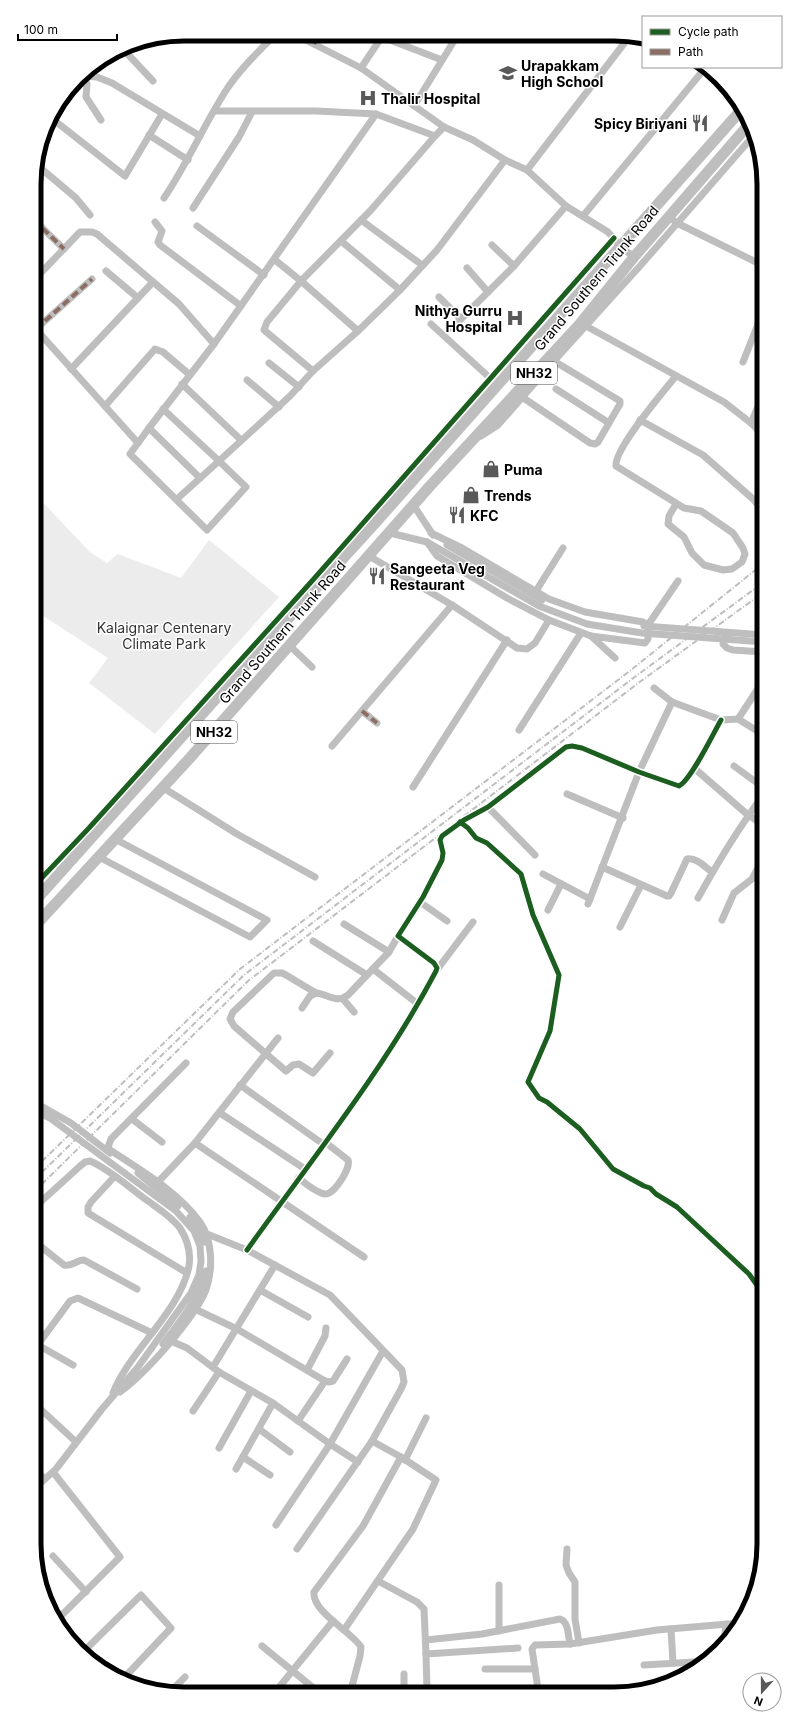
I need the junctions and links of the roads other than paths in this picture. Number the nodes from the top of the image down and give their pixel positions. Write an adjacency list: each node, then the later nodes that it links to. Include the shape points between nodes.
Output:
1 (269, 41): 17 (street, via 237,76)
2 (308, 41): 8 (street)
3 (316, 41): 8 (street)
4 (380, 41): 11 (street)
5 (395, 41): 10 (street)
6 (454, 41): 10 (street)
7 (626, 41): 33 (street)
8 (314, 44): 11 (street)
9 (127, 53): 15 (street)
10 (442, 60): 16 (street)
11 (361, 68): 16 (street)
12 (702, 72): 38 (street)
13 (91, 77): 20 (street, via 108,81)
14 (85, 81): 22 (street, via 86,97)
15 (153, 81)
16 (414, 106): 24 (street)
17 (215, 110): 18 (street); 27 (street)
18 (252, 112): 21 (street, via 316,111); 36 (street, via 239,137)
19 (738, 113): 45 (highway, Grand Southern Trunk Road / NH32)
20 (162, 114): 26 (street); 27 (street)
21 (376, 114): 28 (street); 49 (street)
22 (101, 120)
23 (56, 122): 26 (street, via 125,176)
24 (444, 127): 28 (street); 31 (street, via 473,140)
25 (746, 128): 39 (highway, Grand Southern Trunk Road / NH32)
26 (149, 135): 30 (street)
27 (200, 136): 30 (street)
28 (435, 136): 40 (street)
29 (749, 139): 39 (street)
30 (188, 160): 34 (street)
31 (505, 160): 33 (street); 51 (street, via 437,250)
32 (42, 169): 37 (street, via 76,198)
33 (527, 170): 35 (street)
34 (164, 198)
35 (566, 206): 38 (street); 52 (street)
36 (193, 208)
37 (90, 215)
38 (583, 216): 45 (street, via 608,232)
39 (673, 219): 48 (highway, Grand Southern Trunk Road / NH32); 50 (street); 68 (street)
40 (361, 220): 44 (street); 51 (street)
41 (155, 222): 64 (street, via 163,232 158,242 160,246)
42 (197, 226): 56 (street)
43 (41, 227): 47 (street)
44 (341, 241): 58 (street); 60 (street)
45 (617, 242): 48 (street); 81 (street); 160 (highway, Grand Southern Trunk Road / NH32, via 377,521)
46 (492, 245): 52 (street)
47 (64, 249): 55 (street); 59 (street, via 80,232 92,232)
48 (634, 257): 98 (highway, Grand Southern Trunk Road / NH32, via 579,324)
49 (275, 260): 56 (street); 58 (street)
50 (757, 262)
51 (422, 265): 60 (street)
52 (514, 266): 61 (street)
53 (467, 268): 61 (street)
54 (106, 271): 63 (street)
55 (41, 273)
56 (264, 275): 64 (street)
57 (92, 279): 66 (street)
58 (301, 281): 71 (street); 78 (street, via 267,322 264,330)
59 (153, 282): 63 (street); 73 (street, via 179,304)
60 (400, 290): 71 (street)
61 (488, 292): 65 (street)
62 (439, 297): 65 (street)
63 (138, 298): 77 (street)
64 (241, 306): 73 (street)
65 (461, 319): 70 (street)
66 (41, 323)
67 (431, 324): 81 (street)
68 (586, 326): 74 (street); 80 (street)
69 (757, 327): 75 (street)
70 (452, 328)
71 (358, 331): 78 (street)
72 (41, 335): 77 (street)
73 (214, 344): 79 (street)
74 (554, 360): 86 (street); 92 (street, via 620,401)
75 (743, 362)
76 (269, 363): 84 (street)
77 (71, 369): 87 (street)
78 (313, 371): 84 (street)
79 (190, 375): 83 (street); 87 (street, via 163,352 155,349)
80 (676, 376): 91 (street); 93 (street, via 724,402)
81 (490, 378): 157 (street, via 307,587)
82 (247, 380): 88 (street)
83 (182, 384): 89 (street); 96 (street)
84 (299, 387): 88 (street)
85 (556, 389): 92 (street)
86 (522, 397): 92 (street, via 590,443 598,442); 98 (street, via 498,425)
87 (105, 406): 97 (street)
88 (279, 407): 96 (street)
89 (163, 408): 94 (street); 99 (street)
90 (757, 409): 93 (street)
91 (640, 420): 102 (street, via 618,457 616,466); 103 (street, via 703,455)
92 (609, 423)
93 (751, 423): 95 (street)
94 (149, 428): 97 (street); 100 (street)
95 (757, 429)
96 (242, 440): 99 (street)
97 (138, 443): 101 (street, via 130,454)
98 (468, 444): 104 (highway, Grand Southern Trunk Road / NH32)
99 (219, 461): 100 (street); 101 (street, via 246,487 207,530)
100 (200, 478): 101 (street)
101 (177, 499)
102 (676, 504): 102 (street, via 669,516 668,524 684,537 696,559 709,567 723,570 732,569 742,562 745,554 733,533 701,511)
103 (757, 504)
104 (414, 506): 105 (highway, NH32); 106 (street)
105 (390, 533): 107 (street); 110 (highway, Grand Southern Trunk Road / NH32)
106 (431, 533): 108 (street); 112 (street)
107 (427, 542): 108 (street); 114 (street, via 437,556)
108 (440, 546): 118 (street, via 537,598 584,616 629,625); 121 (street, via 539,606 587,624 642,633)
109 (563, 548): 112 (street)
110 (369, 556): 113 (street); 122 (highway, Grand Southern Trunk Road / NH32)
111 (678, 581): 115 (street)
112 (536, 591): 115 (street, via 585,612)
113 (452, 605): 120 (street); 129 (street)
114 (549, 620): 117 (street); 120 (street, via 535,642 527,649 517,648)
115 (648, 625): 119 (street, via 648,639 645,643)
116 (757, 631): 123 (street, via 734,630 726,635 723,644 733,650)
117 (581, 633): 119 (street); 133 (street)
118 (757, 634)
119 (591, 636): 124 (street)
120 (506, 640): 141 (street)
121 (757, 641)
122 (290, 646): 125 (street); 140 (highway, Grand Southern Trunk Road / NH32)
123 (757, 652)
124 (615, 658)
125 (312, 667)
126 (654, 688): 128 (street)
127 (757, 690): 130 (street)
128 (672, 702): 131 (street); 138 (street)
129 (362, 711): 132 (street); 135 (street)
130 (738, 719): 131 (street); 134 (street)
131 (721, 720): 137 (street)
132 (377, 723)
133 (519, 730)
134 (757, 731)
135 (332, 746)
136 (734, 766): 139 (street)
137 (694, 768): 138 (street, via 679,786); 145 (street)
138 (639, 772): 144 (street, via 582,748 566,747); 146 (street)
139 (757, 783)
140 (162, 787): 149 (highway, Grand Southern Trunk Road / NH32); 156 (street, via 237,834)
141 (413, 787)
142 (567, 794): 146 (street)
143 (757, 803): 145 (street)
144 (488, 807): 148 (street); 150 (street)
145 (748, 815): 147 (street); 154 (street)
146 (623, 818): 152 (street)
147 (757, 821)
148 (460, 822): 162 (street, via 440,839 442,860); 207 (street, via 521,874 533,915 559,975 550,1031 528,1082 539,1098 580,1129 613,1169 650,1188 677,1207 749,1274)
149 (115, 839): 151 (highway, Grand Southern Trunk Road / NH32); 151 (street, via 267,920 250,937)
150 (535, 855)
151 (99, 857): 164 (highway, Grand Southern Trunk Road / NH32)
152 (602, 867): 158 (street, via 589,902); 159 (street)
153 (757, 870): 165 (street, via 752,879 734,893)
154 (712, 872): 159 (street, via 689,858 685,861 669,896); 161 (street)
155 (543, 874): 158 (street)
156 (315, 877)
157 (41, 879)
158 (561, 884): 163 (street)
159 (641, 885): 169 (street)
160 (41, 894)
161 (698, 898)
162 (420, 902): 166 (street); 170 (street)
163 (548, 910)
164 (41, 919)
165 (722, 920)
166 (447, 921)
167 (473, 922): 174 (street)
168 (344, 924): 172 (street)
169 (620, 927)
170 (398, 936): 172 (street); 174 (street, via 434,963)
171 (313, 941): 175 (street)
172 (389, 952): 173 (street)
173 (373, 969): 175 (street); 178 (street)
174 (436, 971): 178 (street)
175 (367, 975): 177 (street)
176 (316, 993): 177 (street); 179 (street, via 310,996); 182 (street, via 282,973 274,973 233,1012 231,1022)
177 (343, 999): 180 (street)
178 (418, 1004): 192 (street)
179 (302, 1008)
180 (354, 1012)
181 (278, 1038): 182 (street)
182 (266, 1053): 183 (street, via 286,1071 299,1064 313,1073); 185 (street)
183 (330, 1053)
184 (186, 1063): 189 (street)
185 (240, 1085): 187 (street); 192 (street)
186 (41, 1106): 221 (street, via 71,1123 176,1204 192,1220 204,1239 207,1253 206,1272 201,1286 166,1340 145,1366)
187 (220, 1113): 191 (street); 195 (street)
188 (41, 1114): 221 (street, via 176,1211 194,1231 200,1246 199,1275 191,1293)
189 (132, 1119): 190 (street); 193 (street)
190 (162, 1142)
191 (195, 1143): 198 (street); 200 (street)
192 (324, 1143): 195 (street); 197 (street, via 348,1160 349,1164 333,1191 323,1194)
193 (108, 1144): 194 (street); 198 (street, via 110,1150)
194 (88, 1161): 196 (street); 199 (street)
195 (305, 1169): 197 (street)
196 (114, 1177): 206 (street, via 167,1214 179,1227 187,1240); 206 (street, via 91,1202 88,1213)
197 (298, 1178): 200 (street)
198 (158, 1182): 201 (street, via 192,1213)
199 (41, 1202)
200 (281, 1202): 203 (street); 204 (street)
201 (207, 1234): 203 (street); 210 (street, via 210,1268 206,1290)
202 (41, 1247): 208 (street, via 64,1266 84,1260)
203 (247, 1250): 205 (street)
204 (364, 1257)
205 (275, 1265): 209 (street); 218 (street, via 330,1295)
206 (187, 1274): 214 (street, via 177,1295)
207 (757, 1285)
208 (137, 1289)
209 (260, 1290): 211 (street); 213 (street)
210 (195, 1309): 213 (street); 216 (street)
211 (308, 1317)
212 (326, 1328): 223 (street, via 325,1336)
213 (237, 1329): 222 (street); 223 (street)
214 (152, 1333): 215 (street, via 78,1298 70,1302); 226 (street, via 121,1376)
215 (41, 1340)
216 (171, 1341): 222 (street, via 187,1348); 226 (street, via 131,1384)
217 (41, 1350): 220 (street)
218 (383, 1351): 233 (street, via 402,1370 404,1382); 235 (street)
219 (347, 1359): 224 (street, via 333,1381)
220 (73, 1366)
221 (138, 1367): 226 (street)
222 (216, 1369): 225 (street); 229 (street)
223 (307, 1370): 224 (street)
224 (325, 1381): 231 (street)
225 (251, 1391): 227 (street); 236 (street)
226 (110, 1399): 234 (street)
227 (273, 1403): 231 (street); 232 (street)
228 (41, 1410): 234 (street)
229 (193, 1411)
230 (426, 1418): 239 (street)
231 (298, 1421): 235 (street)
232 (258, 1429): 237 (street); 238 (street)
233 (372, 1441): 239 (street); 240 (street)
234 (76, 1442): 242 (street)
235 (330, 1444): 240 (street); 247 (street)
236 (219, 1448)
237 (290, 1452)
238 (243, 1457): 241 (street); 244 (street)
239 (403, 1458): 251 (street, via 436,1480 413,1529); 257 (street, via 363,1526 314,1592 316,1602)
240 (358, 1462): 248 (street)
241 (236, 1469)
242 (53, 1472): 245 (street); 253 (street, via 120,1557)
243 (41, 1475): 245 (street)
244 (270, 1475)
245 (45, 1479): 246 (street)
246 (41, 1483)
247 (276, 1525)
248 (297, 1549)
249 (567, 1549): 255 (street, via 566,1564 575,1582)
250 (53, 1556): 253 (street)
251 (378, 1581): 261 (street); 264 (street, via 422,1606 425,1614)
252 (499, 1585): 262 (street)
253 (86, 1592): 254 (street)
254 (61, 1616)
255 (574, 1619): 256 (street); 265 (street)
256 (563, 1620): 262 (street, via 553,1619); 266 (street)
257 (332, 1621): 261 (street); 276 (street)
258 (726, 1624): 259 (street); 260 (street); 263 (street)
259 (733, 1624)
260 (671, 1629): 265 (street); 272 (street)
261 (344, 1630): 283 (street, via 361,1650)
262 (499, 1631): 264 (street)
263 (725, 1633)
264 (426, 1640): 270 (street)
265 (579, 1643): 266 (street)
266 (570, 1644): 275 (street, via 533,1646)
267 (262, 1646): 276 (street)
268 (87, 1648): 278 (street, via 141,1595 170,1628)
269 (518, 1648): 270 (street)
270 (426, 1654): 285 (street)
271 (694, 1662): 272 (street)
272 (673, 1663): 273 (street)
273 (644, 1665)
274 (485, 1669): 275 (street)
275 (535, 1669): 286 (street)
276 (293, 1671): 281 (street); 282 (street)
277 (404, 1674): 284 (street)
278 (127, 1675)
279 (185, 1677): 280 (street)
280 (176, 1687)
281 (279, 1687)
282 (312, 1687)
283 (353, 1687)
284 (404, 1687)
285 (427, 1687)
286 (538, 1687)

